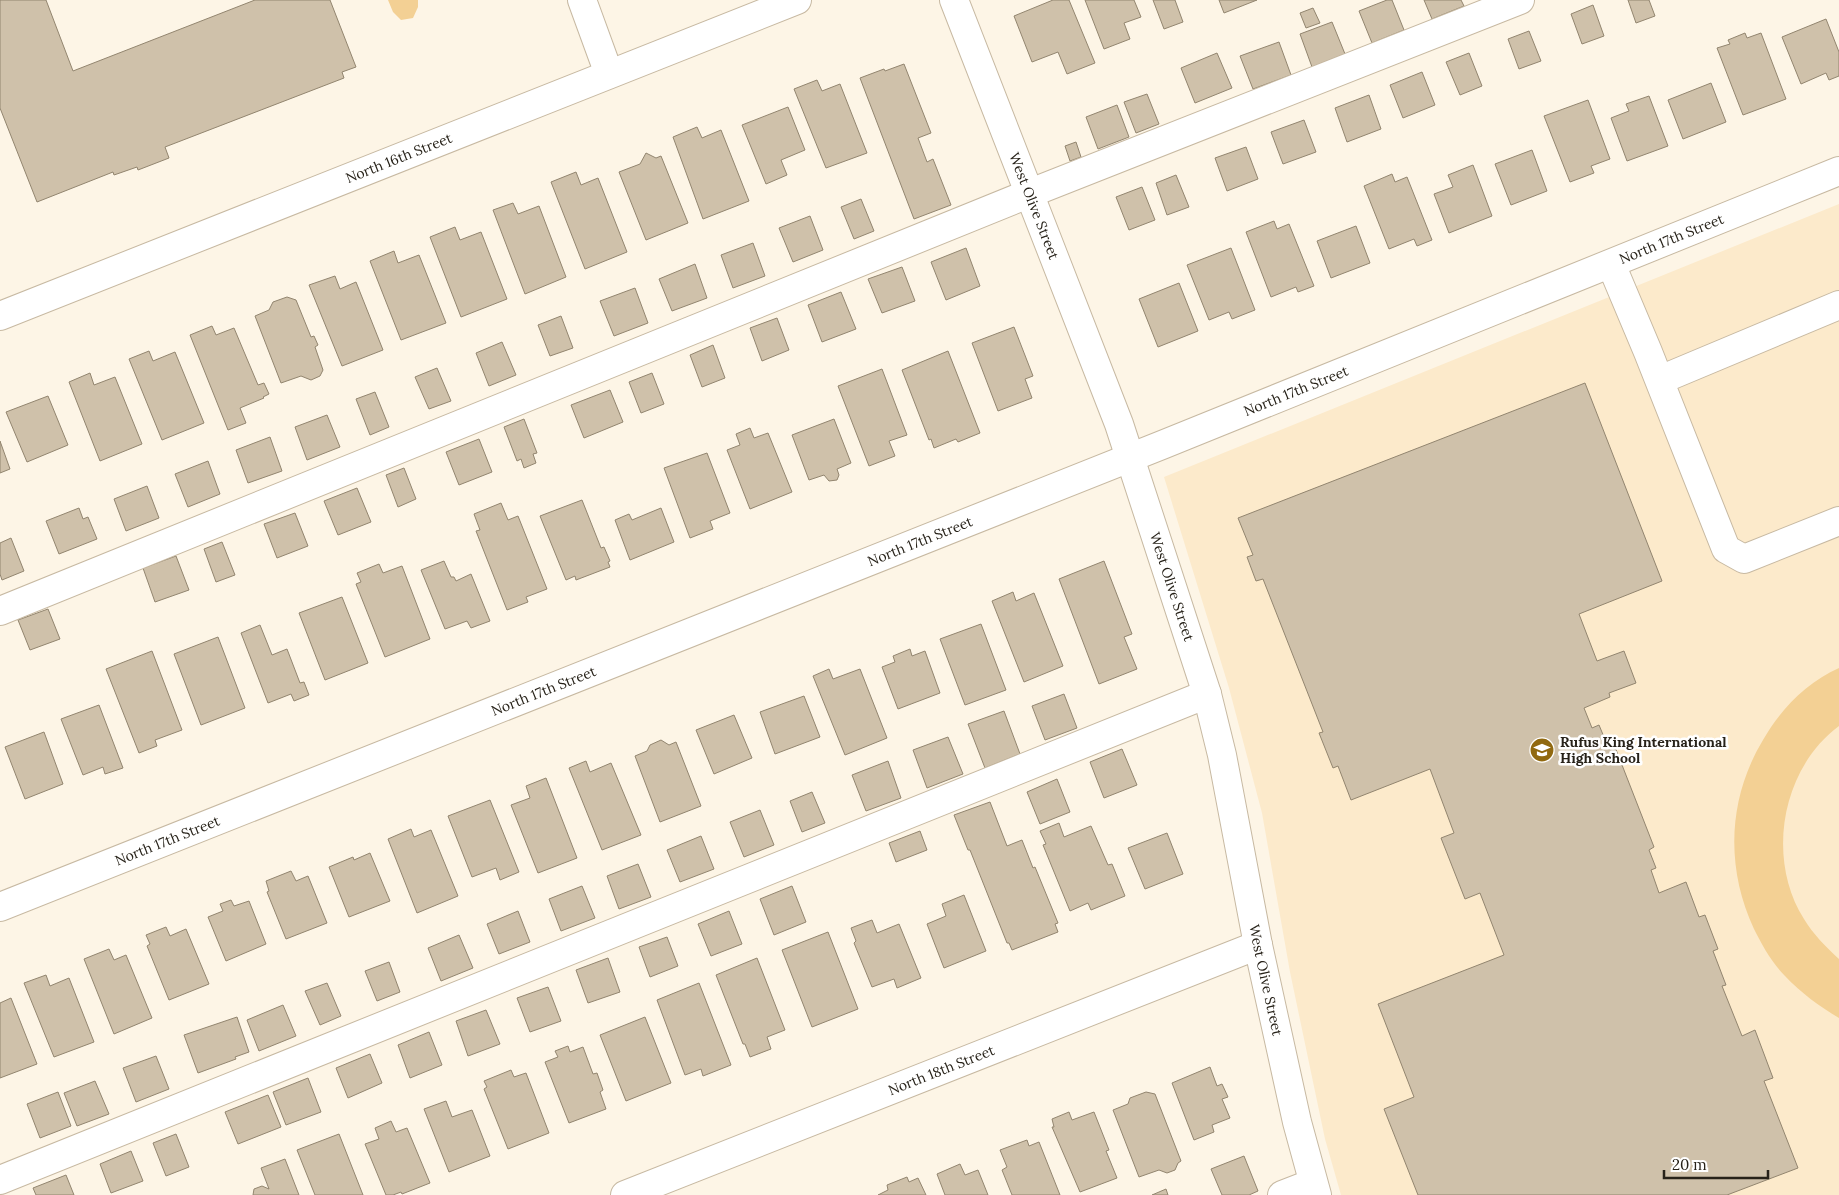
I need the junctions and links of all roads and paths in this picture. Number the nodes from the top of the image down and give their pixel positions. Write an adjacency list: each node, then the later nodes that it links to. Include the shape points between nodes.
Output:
1 (582, 0): 5 (street)
2 (797, 0): 5 (street, North 16th Street)
3 (954, 0): 7 (street, West Olive Street)
4 (1520, 0): 7 (street)
5 (609, 74): 10 (street, North 16th Street)
6 (1839, 171): 8 (street, North 17th Street)
7 (1028, 194): 12 (street, West Olive Street); 14 (street)
8 (1611, 264): 11 (street); 12 (street, North 17th Street)
9 (1839, 305): 11 (street)
10 (0, 316)
11 (1660, 380): 13 (street, via 1726,549 1744,559)
12 (1131, 458): 15 (street, West Olive Street); 16 (street, North 17th Street)
13 (1839, 521)
14 (0, 611)
15 (1207, 694): 17 (street, West Olive Street, via 1222,755); 18 (street)
16 (0, 907)
17 (1258, 945): 19 (street, West Olive Street, via 1296,1122); 20 (street, North 18th Street)
18 (0, 1180)
19 (1315, 1189): 21 (street)
20 (625, 1195)
21 (1282, 1195)

